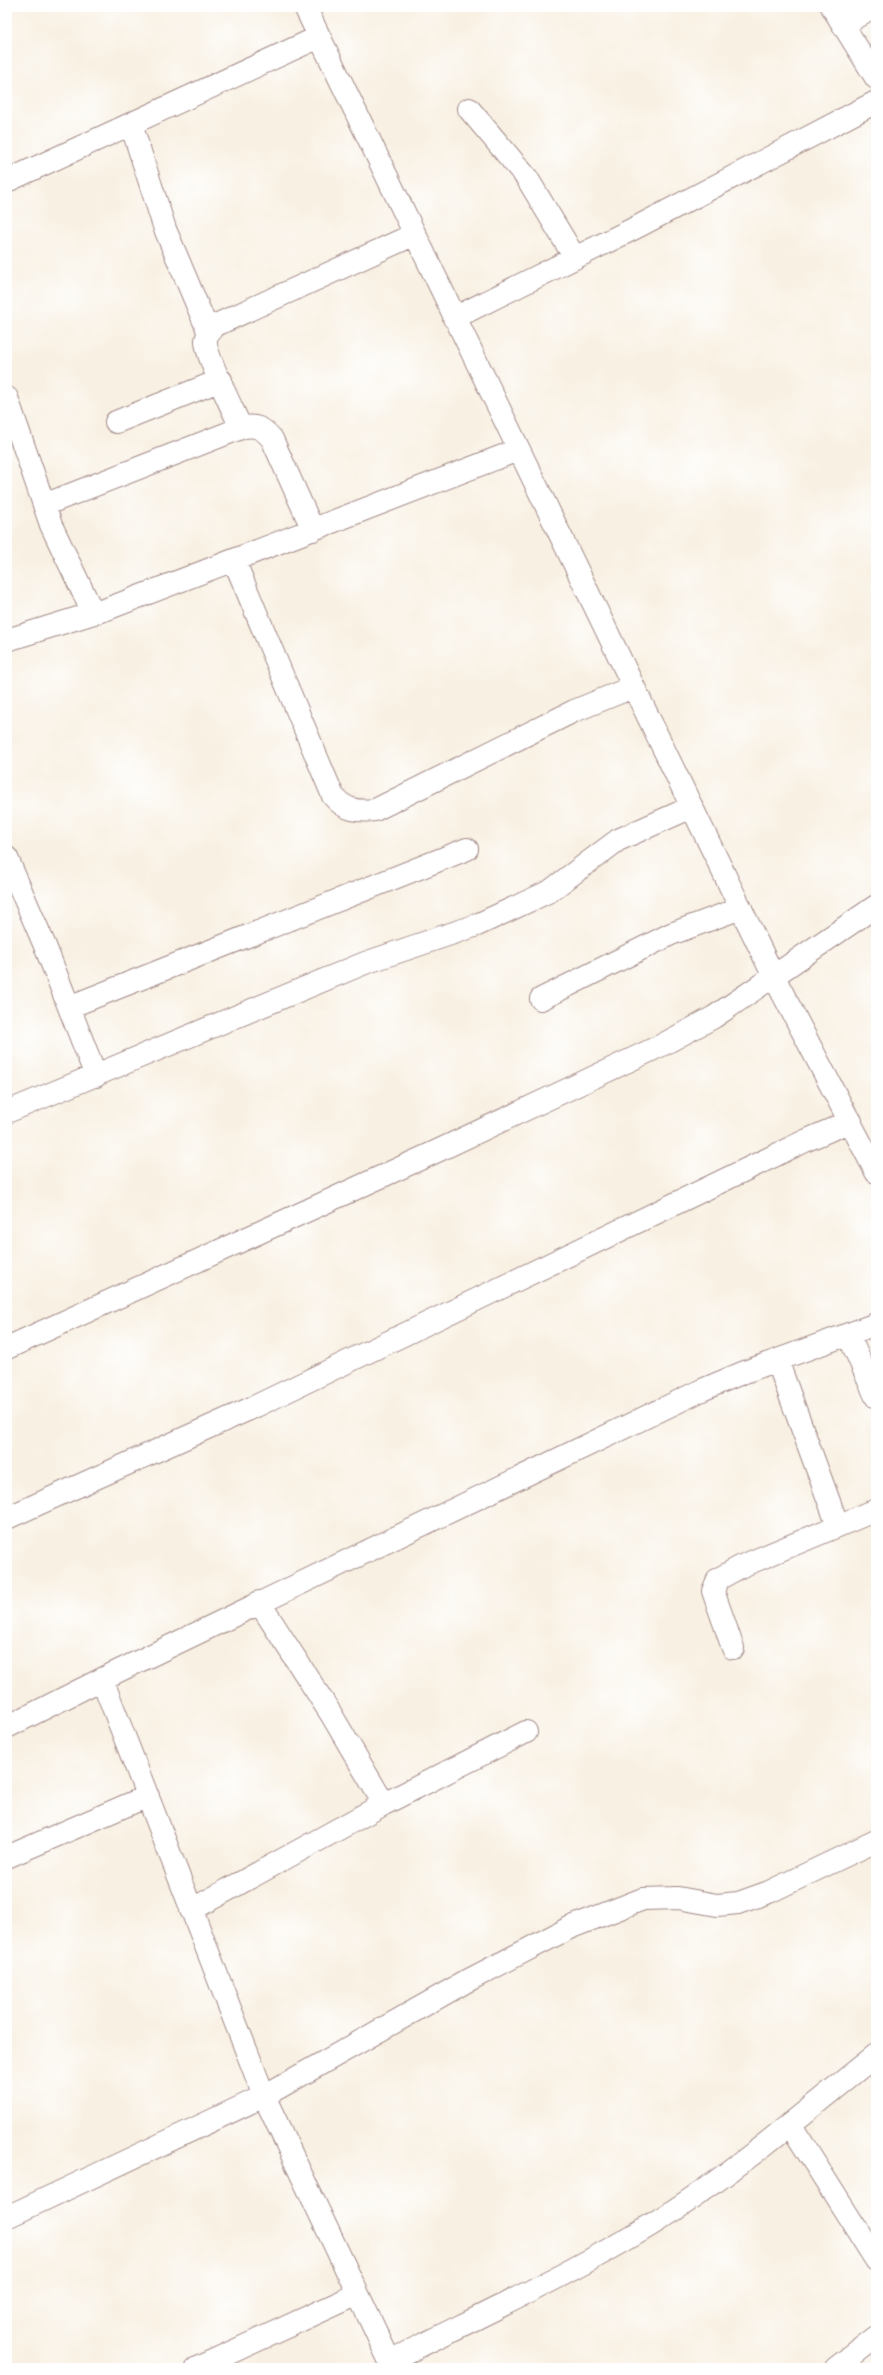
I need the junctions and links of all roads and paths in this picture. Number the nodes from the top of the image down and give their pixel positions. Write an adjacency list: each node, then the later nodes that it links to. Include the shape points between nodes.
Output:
1 (305, 7): 5 (street)
2 (832, 7): 4 (street)
3 (872, 7): 4 (street)
4 (844, 25): 6 (street)
5 (319, 37): 9 (street); 11 (street)
6 (876, 78)
7 (876, 102): 12 (street)
8 (469, 109): 12 (street, via 527,178)
9 (131, 124): 10 (street); 14 (street, via 163,223)
10 (7, 181)
11 (413, 235): 13 (street); 14 (street, via 216,325)
12 (575, 258): 13 (street)
13 (454, 318): 19 (street)
14 (209, 333): 15 (street, via 206,342)
15 (221, 380): 17 (street); 18 (street)
16 (7, 398): 20 (street)
17 (116, 422)
18 (241, 428): 20 (street); 21 (street, via 257,426 265,430 272,439)
19 (518, 450): 21 (street); 25 (street)
20 (44, 505): 23 (street)
21 (313, 530): 22 (street)
22 (234, 560): 23 (street); 25 (street, via 333,796 348,809 375,810 574,711)
23 (93, 613): 24 (street)
24 (7, 640)
25 (633, 687): 26 (street)
26 (692, 807): 30 (street); 34 (street, via 618,840 550,891 477,925 365,963)
27 (467, 849): 33 (street)
28 (7, 858): 33 (street)
29 (876, 906): 31 (street)
30 (741, 908): 31 (street); 32 (street, via 672,934)
31 (774, 975): 36 (street); 40 (street, via 714,1017 662,1045 440,1150)
32 (541, 999)
33 (69, 1007): 34 (street)
34 (96, 1076): 35 (street)
35 (7, 1112)
36 (851, 1121): 37 (street); 44 (street, via 576,1250 256,1406)
37 (876, 1172)
38 (876, 1324): 39 (street)
39 (848, 1334): 41 (street); 42 (street)
40 (7, 1348)
41 (777, 1360): 45 (street); 46 (street, via 702,1390)
42 (876, 1398)
43 (876, 1510): 45 (street)
44 (7, 1518)
45 (838, 1526): 47 (street, via 742,1566 718,1579 713,1591)
46 (259, 1602): 48 (street); 52 (street, via 331,1714)
47 (734, 1648)
48 (102, 1679): 49 (street); 51 (street)
49 (7, 1727)
50 (526, 1732): 52 (street)
51 (148, 1796): 54 (street); 55 (street)
52 (384, 1804): 55 (street)
53 (876, 1841): 57 (street, via 769,1892 738,1903 717,1905 678,1898 643,1899 569,1928 467,1981)
54 (7, 1857)
55 (191, 1910): 57 (street)
56 (876, 2056): 58 (street)
57 (264, 2096): 59 (street); 61 (street)
58 (790, 2124): 60 (street); 63 (street, via 685,2203 609,2250)
59 (7, 2217)
60 (876, 2260)
61 (358, 2294): 63 (street); 64 (street)
62 (876, 2337): 65 (street)
63 (392, 2365)
64 (198, 2368)
65 (836, 2368)

